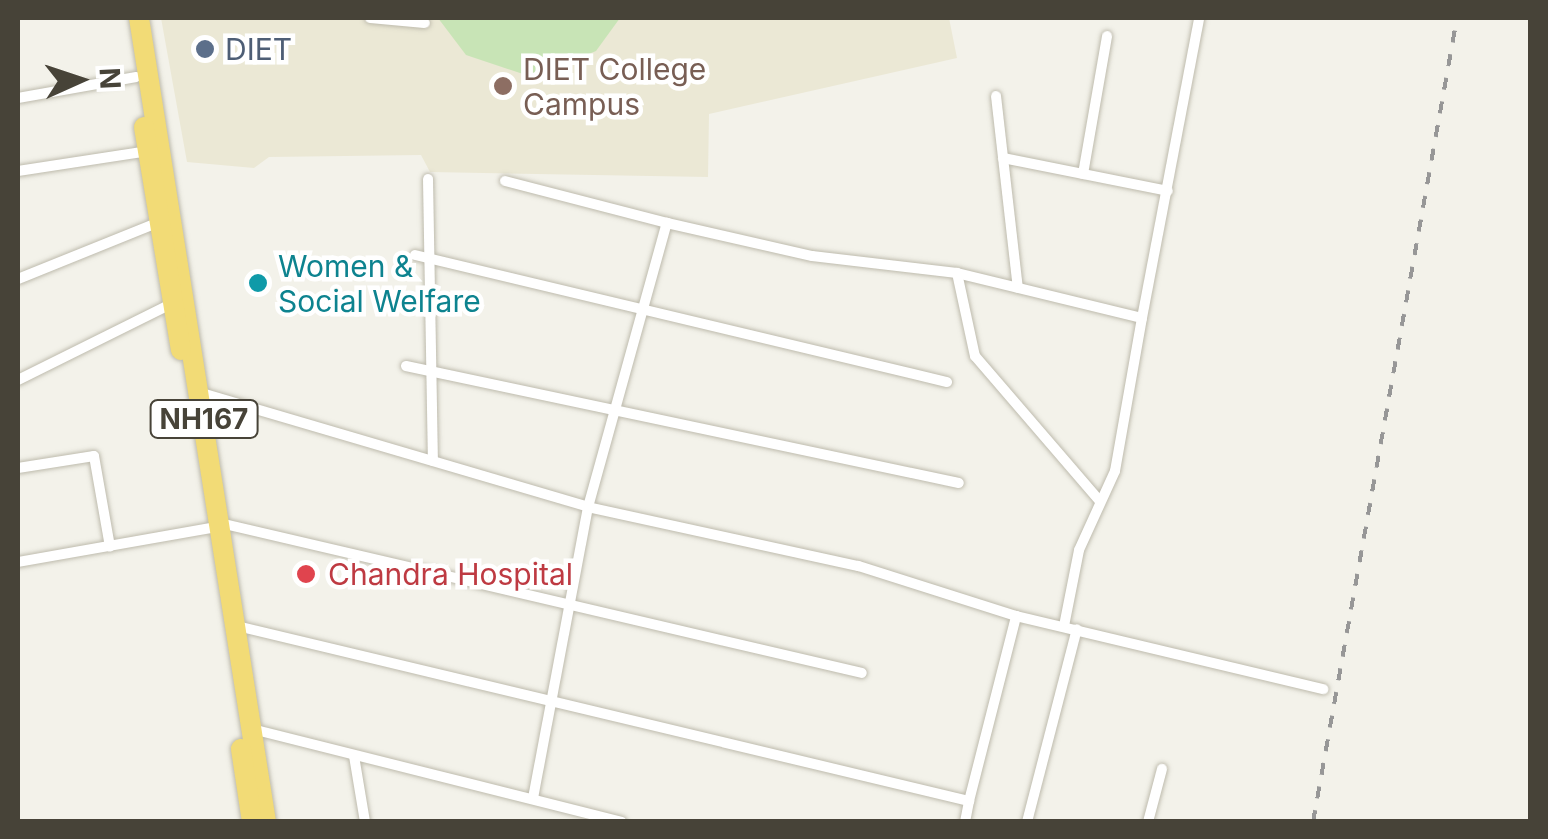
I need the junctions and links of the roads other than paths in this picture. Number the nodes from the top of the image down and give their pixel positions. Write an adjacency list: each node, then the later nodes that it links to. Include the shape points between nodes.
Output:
1 (126, 18): 7 (highway, NH167)
2 (139, 18): 31 (highway, NH167)
3 (370, 18): 5 (street)
4 (1199, 18): 16 (street)
5 (425, 23)
6 (1107, 36): 13 (street)
7 (136, 77): 9 (street); 10 (highway, NH167)
8 (996, 96): 11 (street)
9 (18, 98)
10 (148, 151): 12 (street); 17 (highway, NH167)
11 (1003, 158): 13 (street); 23 (street)
12 (18, 171)
13 (1083, 174): 16 (street)
14 (428, 179): 20 (street)
15 (505, 181): 18 (street)
16 (1168, 191): 26 (street)
17 (159, 222): 22 (street); 24 (highway, NH167)
18 (667, 223): 21 (street, via 812,256); 25 (street)
19 (415, 255): 20 (street)
20 (436, 261): 25 (street); 28 (street)
21 (957, 272): 23 (street); 36 (street, via 975,356)
22 (18, 279)
23 (1018, 288): 26 (street)
24 (173, 303): 29 (street); 31 (highway, NH167)
25 (643, 309): 30 (street); 32 (street)
26 (1142, 318): 36 (street, via 1115,471)
27 (406, 366): 28 (street)
28 (436, 372): 32 (street); 33 (street)
29 (18, 380)
30 (947, 382)
31 (194, 392): 33 (street); 38 (highway, NH167)
32 (614, 411): 35 (street); 37 (street)
33 (433, 461): 37 (street)
34 (18, 468): 39 (street, via 94,456)
35 (959, 483)
36 (1099, 500): 44 (street)
37 (588, 507): 41 (street); 42 (street, via 858,566)
38 (215, 525): 39 (street); 41 (street); 43 (highway, NH167); 54 (highway, NH167)
39 (110, 547): 40 (street)
40 (18, 562)
41 (571, 606): 46 (street); 48 (street)
42 (1016, 616): 44 (street); 53 (street)
43 (236, 626): 48 (street); 49 (highway, NH167)
44 (1064, 626): 45 (street)
45 (1077, 629): 47 (street); 59 (street)
46 (862, 673)
47 (1323, 690)
48 (555, 700): 52 (street); 53 (street)
49 (252, 730): 50 (street); 55 (highway, NH167)
50 (354, 756): 52 (street); 56 (street)
51 (1162, 769): 60 (street)
52 (532, 799): 57 (street)
53 (969, 801): 58 (street)
54 (252, 822)
55 (266, 822)
56 (365, 822)
57 (621, 822)
58 (965, 822)
59 (1027, 822)
60 (1148, 822)

